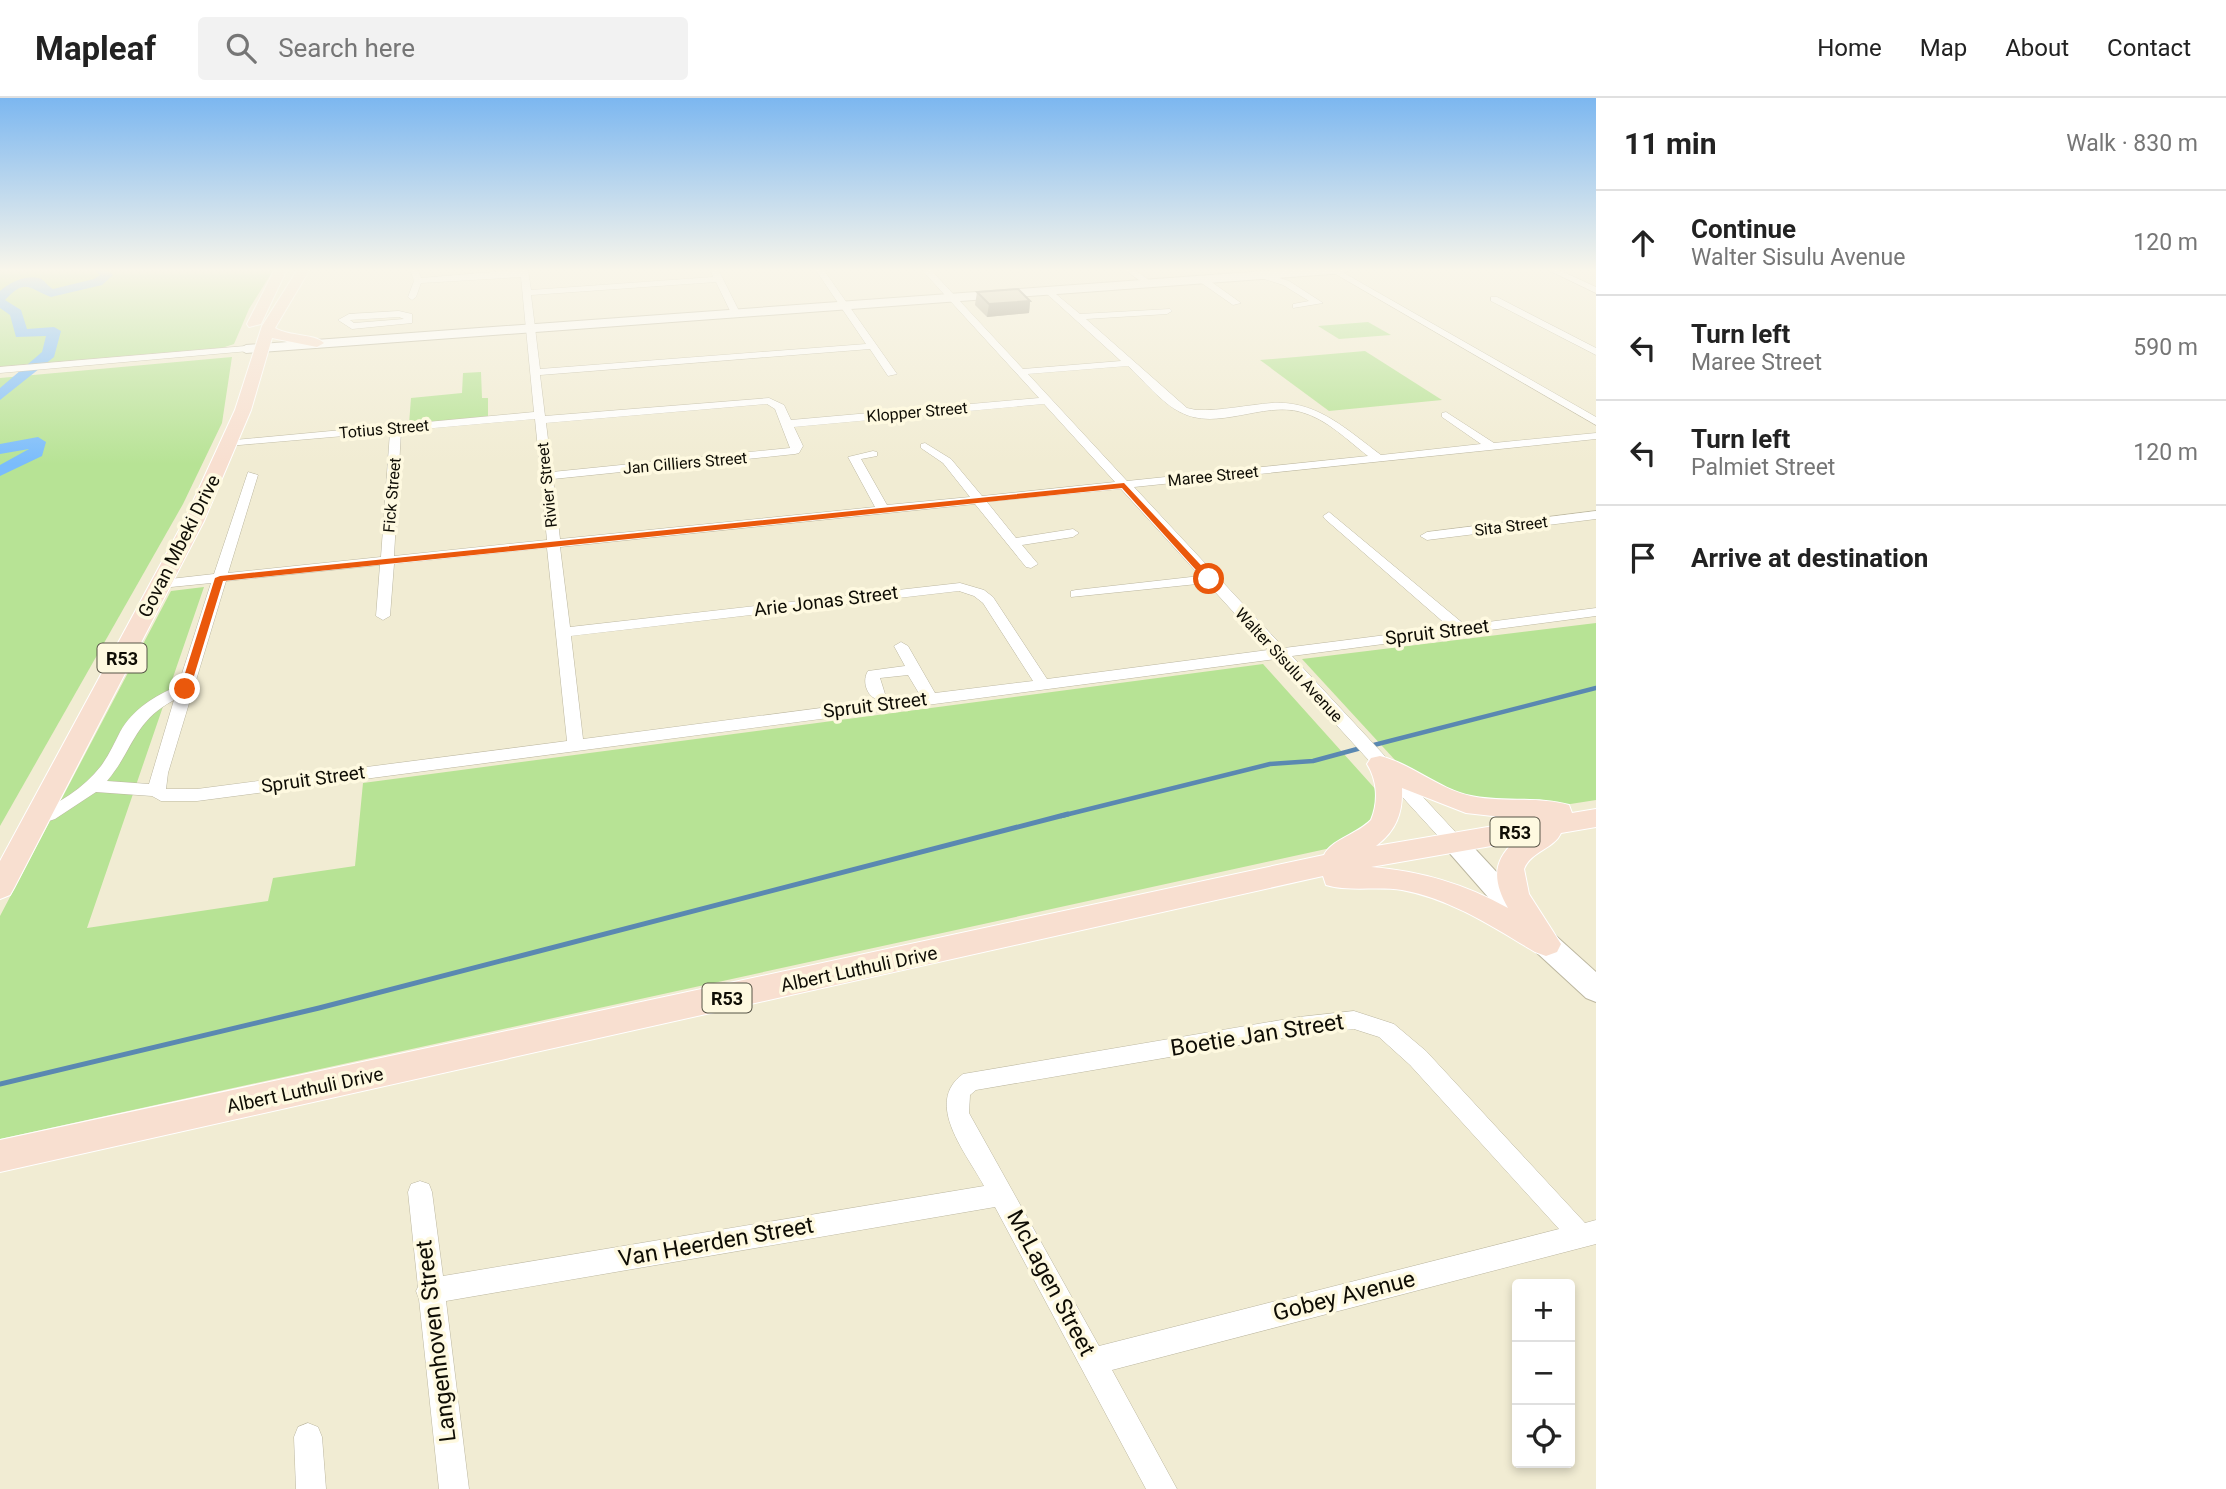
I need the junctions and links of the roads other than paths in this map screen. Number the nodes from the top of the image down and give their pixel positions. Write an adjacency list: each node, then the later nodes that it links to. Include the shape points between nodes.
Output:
1 (252, 334): 16 (main road, Govan Mbeki Drive / R53)
2 (267, 334): 15 (main road, Govan Mbeki Drive / R53)
3 (275, 334): 13 (main road)
4 (392, 334): 12 (street)
5 (448, 334): 12 (street)
6 (532, 334): 20 (street, Rivier Street)
7 (864, 334): 14 (street)
8 (985, 334): 21 (street, Walter Sisulu Avenue)
9 (1097, 334): 18 (street)
10 (1446, 334): 26 (street)
11 (1561, 334): 17 (street)
12 (391, 338): 13 (street)
13 (317, 344): 15 (street)
14 (872, 346): 20 (street); 22 (street)
15 (262, 348): 16 (street); 29 (main road, Govan Mbeki Drive / R53)
16 (246, 349): 19 (street); 29 (main road, Govan Mbeki Drive / R53)
17 (1596, 352)
18 (1129, 363): 21 (street); 34 (street, via 1186,412 1298,407 1322,418)
19 (0, 370)
20 (535, 372): 25 (street, Rivier Street)
21 (1020, 373): 23 (street, Walter Sisulu Avenue)
22 (892, 374)
23 (1046, 401): 27 (street, Klopper Street); 37 (street, Walter Sisulu Avenue)
24 (1446, 415): 32 (street)
25 (540, 417): 27 (street, Totius Street, via 762,401 780,407); 28 (street, Totius Street); 36 (street, Rivier Street)
26 (1596, 422)
27 (788, 424): 36 (street, Jan Cilliers Street, via 797,446 790,453)
28 (395, 428): 29 (street, Totius Street); 46 (street, Fick Street)
29 (232, 434): 50 (main road, Govan Mbeki Drive / R53)
30 (1596, 436): 32 (street, Maree Street)
31 (925, 446): 38 (street, via 947,461)
32 (1492, 447): 34 (street, Maree Street)
33 (873, 454): 39 (street, via 853,457)
34 (1378, 458): 37 (street, Maree Street)
35 (252, 475): 48 (street)
36 (547, 476): 45 (street, Rivier Street)
37 (1124, 486): 38 (street, Maree Street); 49 (street, Walter Sisulu Avenue)
38 (979, 500): 39 (street, Maree Street); 44 (street)
39 (883, 510): 45 (street, Maree Street)
40 (1596, 515): 43 (street, Sita Street)
41 (1329, 516): 54 (street)
42 (1073, 533): 44 (street)
43 (1427, 536)
44 (1013, 542): 47 (street)
45 (554, 544): 46 (street, Maree Street); 55 (street, Rivier Street)
46 (386, 562): 48 (street, Maree Street); 53 (street, Fick Street)
47 (1031, 564)
48 (220, 578): 50 (street, Maree Street); 62 (street)
49 (1209, 579): 51 (street); 57 (street, Walter Sisulu Avenue)
50 (161, 584): 70 (main road, Govan Mbeki Drive / R53)
51 (1076, 594)
52 (1596, 612): 54 (street, Spruit Street)
53 (383, 617)
54 (1462, 629): 57 (street, Spruit Street)
55 (563, 632): 60 (street, Arie Jonas Street, via 960,587 988,600); 65 (street, Rivier Street)
56 (901, 646): 59 (street)
57 (1275, 652): 58 (street, Spruit Street); 61 (street, Walter Sisulu Avenue)
58 (1224, 661): 60 (street, Spruit Street); 61 (street, via 1265,664)
59 (916, 673): 63 (street, via 873,674); 64 (street)
60 (1042, 683): 64 (street, Spruit Street)
61 (1307, 685): 66 (street, Walter Sisulu Avenue)
62 (185, 689): 67 (street, via 137,719 113,762); 68 (street)
63 (877, 694)
64 (929, 698): 65 (street, Spruit Street)
65 (575, 743): 68 (street, Spruit Street, via 184,796 161,795)
66 (1380, 764): 69 (main road, via 1427,791 1473,808); 71 (street, Walter Sisulu Avenue); 72 (main road, via 1391,797 1385,825)
67 (91, 786): 68 (street, Spruit Street); 70 (street, via 57,812)
68 (157, 790)
69 (1589, 816): 71 (main road, Albert Luthuli Drive / R53); 75 (main road, via 1519,850 1510,862 1514,893)
70 (37, 819): 74 (main road, Govan Mbeki Drive / R53)
71 (1455, 843): 72 (main road, Albert Luthuli Drive / R53); 75 (street)
72 (1315, 867): 73 (main road, Albert Luthuli Drive / R53)
73 (1245, 885): 75 (main road, via 1381,876 1423,882 1476,903); 78 (main road, Albert Luthuli Drive / R53)
74 (0, 888)
75 (1546, 944): 76 (street)
76 (1596, 990)
77 (971, 1081): 80 (street, McLagen Street, via 955,1098 958,1115); 81 (street, Boetie Jan Street, via 1299,1026 1354,1020 1370,1023 1386,1030 1418,1058)
78 (8, 1157)
79 (420, 1192): 82 (street, Langenhoven Street)
80 (1003, 1194): 82 (street, Van Heerden Street); 83 (street, McLagen Street)
81 (1588, 1234): 83 (street, Gobey Avenue)
82 (429, 1291): 86 (street, Langenhoven Street)
83 (1093, 1361): 87 (street, McLagen Street)
84 (308, 1437): 85 (street)
85 (311, 1489)
86 (454, 1489)
87 (1162, 1489)

